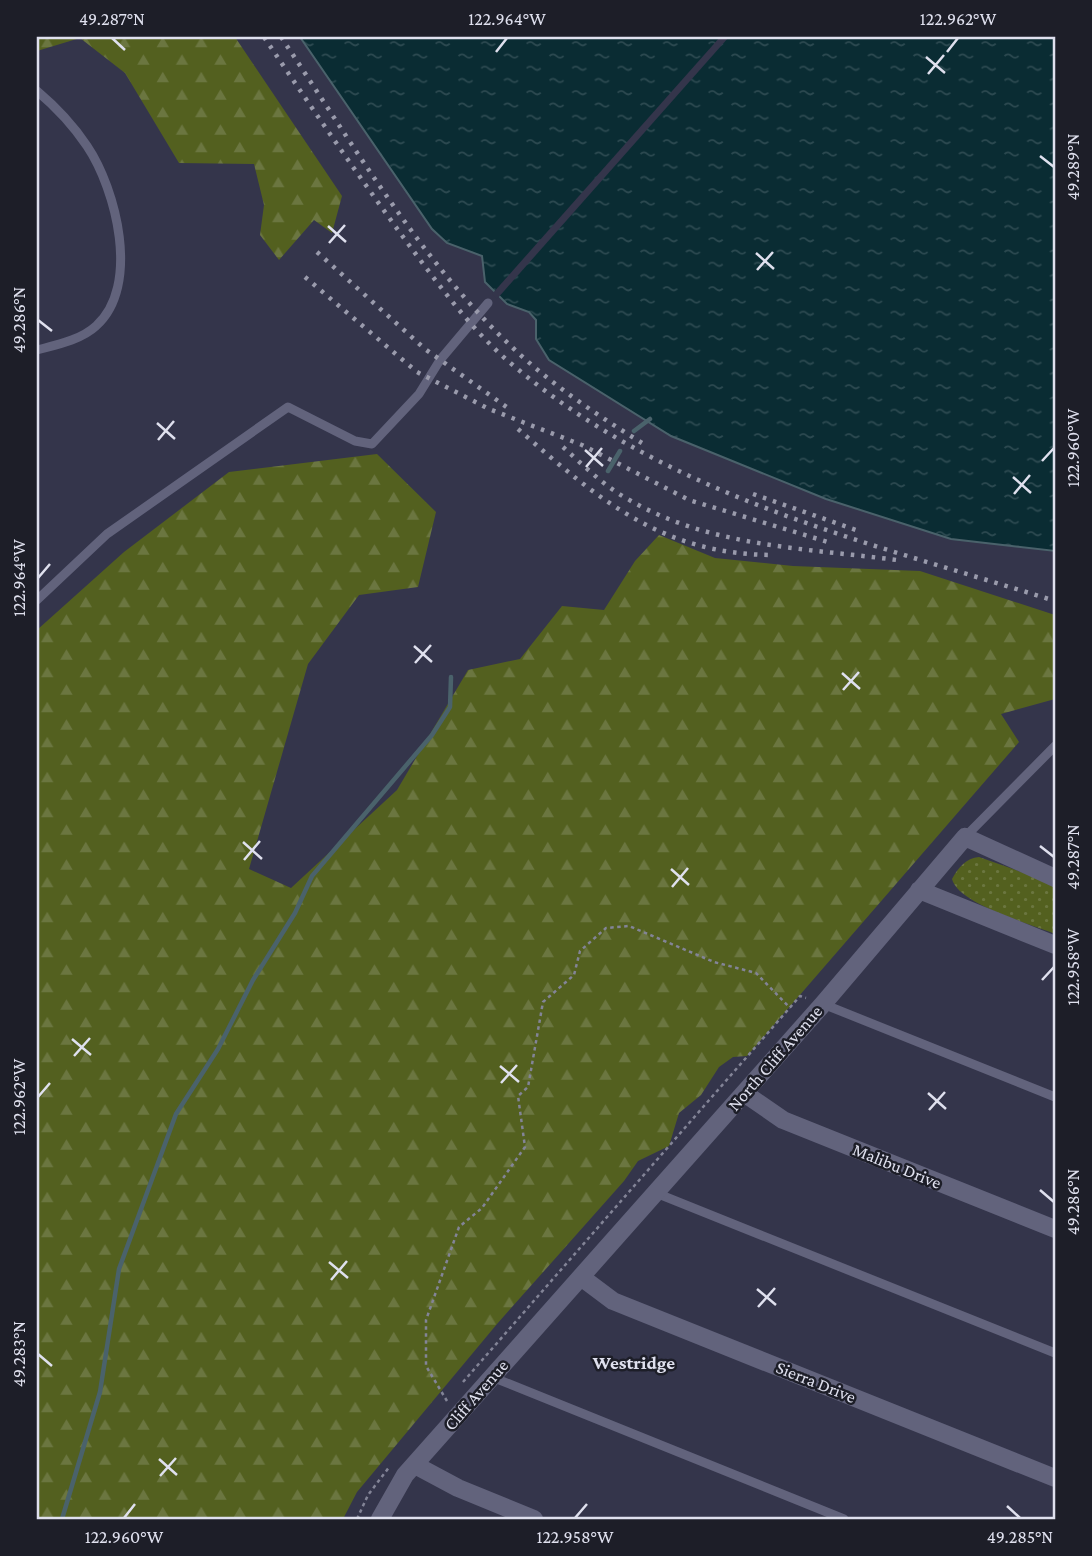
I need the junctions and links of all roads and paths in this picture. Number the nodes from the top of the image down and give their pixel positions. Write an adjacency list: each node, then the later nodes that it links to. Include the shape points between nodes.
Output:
1 (37, 91): 3 (lane, via 70,122 102,173 113,203 121,273 112,303 96,326 69,341)
2 (488, 303): 4 (lane, via 440,360 419,394 372,444 355,441 288,407 107,534)
3 (37, 350)
4 (37, 600)
5 (1055, 746): 6 (lane)
6 (965, 837): 7 (street); 8 (street, North Cliff Avenue)
7 (1055, 878)
8 (919, 890): 9 (street); 10 (street, North Cliff Avenue)
9 (1055, 945)
10 (823, 1004): 11 (path, via 800,996); 12 (street, North Cliff Avenue); 13 (lane)
11 (790, 1008): 19 (path); 20 (path, via 756,973 714,962 629,926 606,928 580,951 574,975 543,1002 528,1087 518,1096 525,1147 482,1208 458,1227 426,1320 426,1366 447,1401)
12 (744, 1093): 14 (street, North Cliff Avenue); 15 (street, Malibu Drive, via 783,1119)
13 (1055, 1097)
14 (656, 1193): 16 (street, North Cliff Avenue); 17 (lane)
15 (1055, 1229)
16 (581, 1277): 18 (street, Cliff Avenue); 23 (street, Sierra Drive, via 613,1300)
17 (1055, 1353)
18 (492, 1377): 22 (street, Cliff Avenue); 27 (lane)
19 (456, 1391)
20 (439, 1410)
21 (390, 1465): 24 (path)
22 (415, 1465): 25 (street, Cliff Avenue); 26 (street)
23 (1055, 1478)
24 (357, 1519)
25 (380, 1519)
26 (534, 1519)
27 (844, 1519)

